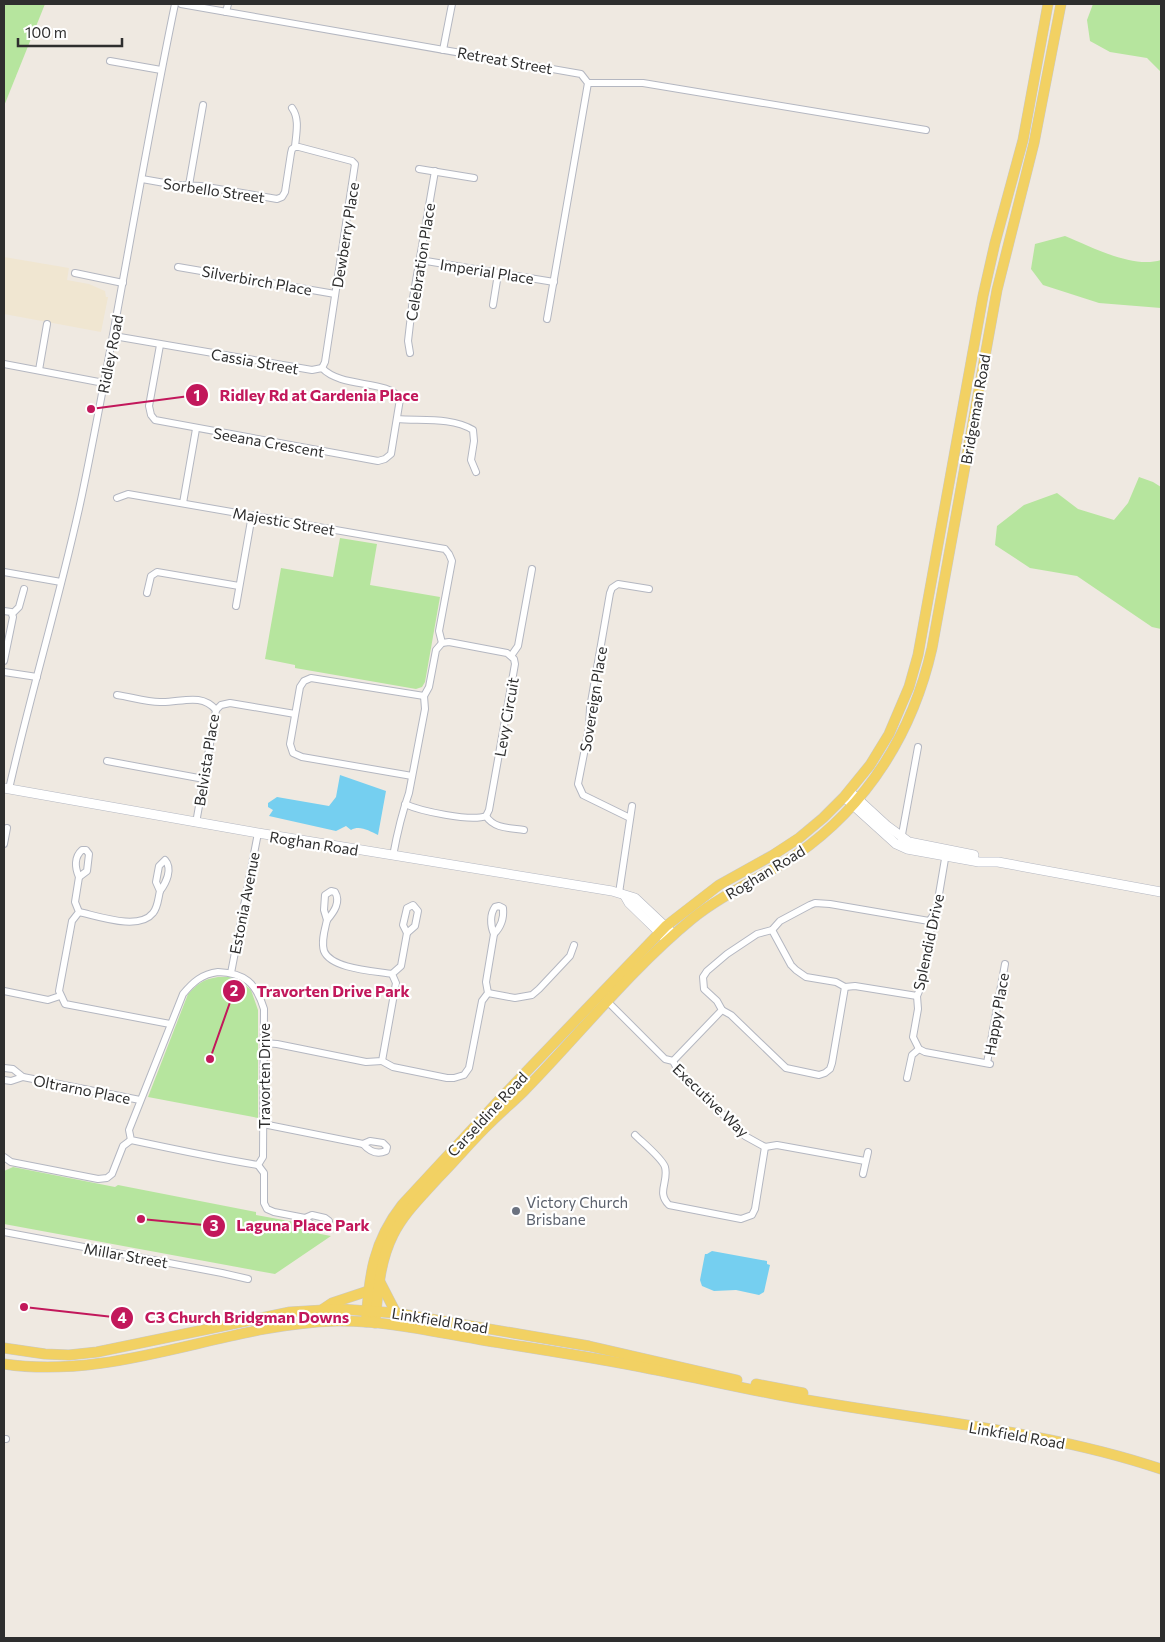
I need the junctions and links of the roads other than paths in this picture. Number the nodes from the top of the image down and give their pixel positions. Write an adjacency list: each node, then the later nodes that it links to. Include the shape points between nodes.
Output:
1 (175, 4): 10 (street, Ridley Road)
2 (181, 4): 7 (street, Retreat Street)
3 (228, 4): 7 (street)
4 (452, 4): 8 (street)
5 (1048, 4): 15 (main road, Bridgeman Road)
6 (1061, 4): 16 (main road, Bridgeman Road)
7 (226, 12): 8 (street, Retreat Street)
8 (443, 50): 11 (street, Retreat Street, via 581,74)
9 (110, 61): 10 (street)
10 (161, 70): 21 (street, Ridley Road)
11 (588, 83): 14 (street, via 643,82); 27 (street)
12 (203, 104): 22 (street)
13 (292, 108): 17 (street, Sorbello Street, via 298,121)
14 (926, 130)
15 (1023, 140): 16 (main road); 71 (main road, Bridgeman Road, via 983,296 914,672 889,734)
16 (1034, 143): 72 (main road, Bridgeman Road, via 997,290 920,694 907,725 880,771)
17 (296, 147): 22 (street, Sorbello Street, via 292,149 282,197 276,199); 29 (street, Dewberry Place, via 355,164)
18 (419, 169): 19 (street)
19 (435, 172): 20 (street); 23 (street, Celebration Place)
20 (474, 178)
21 (142, 179): 22 (street, Sorbello Street); 28 (street, Ridley Road)
22 (189, 185)
23 (420, 260): 26 (street, Imperial Place); 35 (street, Celebration Place, via 408,341)
24 (178, 267): 29 (street, Silverbirch Place)
25 (76, 273): 28 (street)
26 (498, 274): 27 (street, Imperial Place); 30 (street)
27 (554, 282): 31 (street)
28 (123, 284): 33 (street, Ridley Road)
29 (335, 294): 37 (street, Dewberry Place)
30 (493, 305)
31 (547, 319)
32 (47, 324): 38 (street)
33 (114, 336): 34 (street, Cassia Street); 39 (street, Ridley Road)
34 (160, 345): 37 (street, Cassia Street, via 312,370); 42 (street, Seeana Crescent, via 151,415 163,423)
35 (410, 353)
36 (4, 364): 38 (street)
37 (322, 368): 40 (street, Cassia Street, via 341,380)
38 (40, 370): 39 (street)
39 (104, 383): 49 (street, Ridley Road)
40 (392, 390): 41 (street, Seeana Crescent, via 400,399)
41 (397, 419): 42 (street, Seeana Crescent, via 391,454 378,460); 43 (street, via 454,422 473,430 471,460)
42 (196, 429): 45 (street)
43 (476, 472)
44 (117, 498): 45 (street, Majestic Street, via 128,494)
45 (183, 503): 46 (street, Majestic Street)
46 (252, 515): 50 (street); 57 (street, Majestic Street, via 445,549 452,561 439,631)
47 (532, 569): 58 (street, via 518,646)
48 (4, 572): 49 (street)
49 (61, 582): 61 (street, Ridley Road)
50 (239, 586): 53 (street, via 157,572 151,576); 54 (street)
51 (24, 589): 56 (street, via 19,607)
52 (649, 589): 76 (street, Sovereign Place, via 618,584 610,593 578,784 583,795)
53 (148, 593)
54 (236, 606)
55 (4, 611): 56 (street)
56 (13, 614): 59 (street)
57 (442, 643): 58 (street, Levy Circuit, via 505,651); 63 (street, via 436,650 429,687)
58 (511, 656): 75 (street, Levy Circuit, via 515,664)
59 (4, 661)
60 (4, 672): 61 (street)
61 (37, 678): 70 (street, Ridley Road)
62 (117, 695): 64 (street, Belvista Place, via 161,702 191,698 212,704)
63 (424, 696): 65 (street, via 311,678 300,687); 68 (street, via 425,709)
64 (216, 710): 65 (street, via 230,703); 69 (street, Belvista Place)
65 (295, 714): 68 (street, via 290,744 297,756)
66 (918, 746): 81 (street)
67 (107, 762): 69 (street)
68 (412, 776): 73 (street)
69 (204, 779): 77 (street, Belvista Place)
70 (6, 789): 77 (street, Roghan Road)
71 (847, 794): 72 (street); 92 (main road, Roghan Road, via 800,838 719,885)
72 (856, 803): 81 (street); 96 (main road, Roghan Road, via 796,855 721,899)
73 (404, 804): 75 (street, via 475,819); 84 (street)
74 (632, 806): 76 (street)
75 (486, 816): 79 (street, via 496,825)
76 (630, 818): 88 (street)
77 (196, 823): 80 (street, Roghan Road)
78 (7, 828): 82 (street)
79 (524, 830)
80 (258, 833): 84 (street, Roghan Road); 99 (street, Estonia Avenue)
81 (901, 842): 83 (street)
82 (4, 844)
83 (946, 853): 87 (street, via 978,862 998,862); 91 (street, Splendid Drive, via 936,912)
84 (393, 856): 88 (street, Roghan Road)
85 (79, 877): 89 (street, via 76,902)
86 (160, 891): 89 (street, via 154,912 141,921)
87 (1161, 892)
88 (622, 894): 92 (street, Roghan Road, via 635,898)
89 (79, 912): 104 (street, via 72,920)
90 (328, 920): 100 (street, via 323,941 328,958 338,964)
91 (929, 921): 93 (street, via 815,903 780,921); 105 (street, Splendid Drive, via 931,936 922,984)
92 (663, 929): 96 (street, Roghan Road); 134 (main road, Carseldine Road, via 402,1205 378,1245)
93 (772, 930): 101 (street, via 796,970 806,977 836,982); 107 (street, via 757,934 727,954 703,977 704,989)
94 (407, 933): 100 (street, via 401,966)
95 (494, 934): 103 (street, via 486,982)
96 (671, 938): 106 (main road, Carseldine Road)
97 (574, 945): 103 (street, via 570,956 532,994 515,998)
98 (1005, 964): 110 (street, Happy Place, via 989,1064)
99 (230, 973): 108 (street, via 209,973 192,983 183,994); 109 (street, Travorten Drive, via 246,980 260,997 264,1009)
100 (392, 974): 111 (street, via 396,983)
101 (845, 987): 105 (street); 107 (street, via 832,1063 830,1069 819,1075 786,1068)
102 (4, 991): 104 (street, via 48,1000)
103 (488, 993): 111 (street, via 482,1001 469,1068 464,1075 447,1078 393,1067)
104 (60, 996): 108 (street, via 65,1004)
105 (916, 996): 110 (street, Splendid Drive, via 918,1009 913,1037)
106 (607, 1002): 112 (street, Executive Way, via 665,1058); 133 (main road, Carseldine Road, via 408,1212 389,1244)
107 (722, 1010): 112 (street)
108 (170, 1024): 117 (street)
109 (264, 1043): 111 (street, via 366,1062); 118 (street, Travorten Drive)
110 (919, 1049): 115 (street, via 912,1055)
111 (382, 1061)
112 (673, 1061): 122 (street, Executive Way, via 679,1072 745,1136)
113 (4, 1068): 114 (street, Oltrarno Place, via 13,1069)
114 (23, 1077): 116 (street, Oltrarno Place); 117 (street, Oltrarno Place)
115 (907, 1078)
116 (4, 1080)
117 (140, 1100): 120 (street, via 129,1130)
118 (263, 1124): 121 (street); 128 (street, Travorten Drive, via 264,1157)
119 (635, 1135): 122 (street, via 663,1163 662,1194 669,1205 741,1219 752,1215 755,1208)
120 (131, 1140): 126 (street, via 123,1146 112,1174 107,1178); 128 (street)
121 (363, 1144)
122 (765, 1147): 125 (street, Executive Way, via 777,1145)
123 (868, 1152): 125 (street)
124 (4, 1157): 126 (street)
125 (865, 1161): 129 (street)
126 (11, 1162): 127 (street)
127 (4, 1165)
128 (258, 1165): 130 (street, via 264,1173 267,1209)
129 (863, 1174)
130 (305, 1218)
131 (4, 1232): 132 (street, Millar Street)
132 (248, 1279)
133 (379, 1280): 136 (main road, Carseldine Road); 137 (main road)
134 (368, 1291): 135 (main road, via 332,1302); 136 (main road, Carseldine Road)
135 (323, 1309): 136 (main road, Linkfield Road); 139 (main road, Linkfield Road, via 256,1318 89,1353 45,1354)
136 (372, 1310): 137 (main road, Linkfield Road); 138 (main road, Carseldine Road)
137 (396, 1313): 141 (main road, Linkfield Road, via 589,1346)
138 (371, 1323): 140 (main road, Linkfield Road, via 320,1322 274,1327 92,1365 53,1368); 141 (main road, Linkfield Road, via 597,1358 783,1396)
139 (4, 1348)
140 (4, 1364)
141 (872, 1410): 142 (main road, Linkfield Road, via 1059,1443)
142 (1161, 1469)

